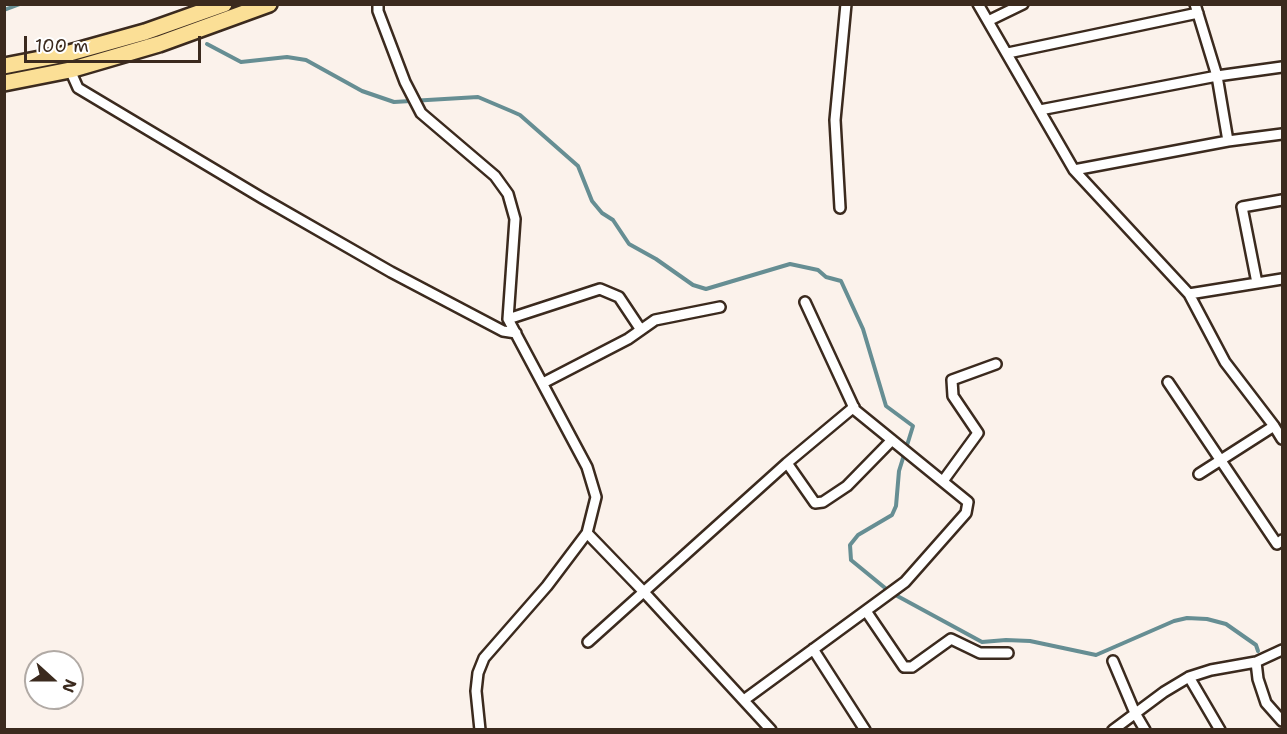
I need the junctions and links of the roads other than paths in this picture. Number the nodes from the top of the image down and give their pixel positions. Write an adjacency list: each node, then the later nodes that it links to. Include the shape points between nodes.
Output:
1 (224, 4): 10 (main road, via 145,32)
2 (269, 4): 12 (main road, via 159,44)
3 (378, 4): 26 (street, via 405,82 421,113 495,176 508,194 515,219)
4 (846, 4): 20 (street, via 835,120)
5 (978, 4): 8 (street)
6 (1023, 4): 8 (street)
7 (1197, 9): 9 (street); 13 (street)
8 (988, 21): 9 (street)
9 (1008, 54): 15 (street)
10 (4, 66)
11 (1282, 67): 13 (street)
12 (70, 70): 14 (main road); 28 (street, via 78,88 262,198 391,272 503,331)
13 (1217, 76): 15 (street); 17 (street)
14 (4, 83)
15 (1040, 110): 18 (street)
16 (1282, 134): 17 (street)
17 (1228, 141): 18 (street)
18 (1074, 170): 23 (street)
19 (1282, 200): 22 (street, via 1242,207)
20 (840, 208)
21 (1282, 279): 22 (street)
22 (1257, 283): 23 (street)
23 (1189, 294): 33 (street, via 1225,362)
24 (805, 302): 32 (street)
25 (720, 307): 27 (street, via 655,320)
26 (508, 319): 27 (street, via 600,289 619,297); 28 (street)
27 (641, 330): 31 (street)
28 (516, 333): 31 (street)
29 (996, 364): 39 (street, via 952,380 953,396 978,433)
30 (1168, 382): 36 (street)
31 (543, 383): 40 (street, via 587,467 596,497)
32 (854, 407): 34 (street); 37 (street)
33 (1274, 426): 35 (street); 36 (street)
34 (892, 440): 37 (street, via 847,486 823,502 815,503); 39 (street)
35 (1282, 440)
36 (1221, 460): 38 (street); 41 (street, via 1277,544)
37 (787, 464): 42 (street)
38 (1199, 474)
39 (943, 481): 43 (street, via 968,502 966,513 905,582)
40 (587, 533): 42 (street); 54 (street, via 548,586 484,658 476,691)
41 (1282, 540)
42 (643, 591): 44 (street); 51 (street)
43 (866, 611): 45 (street); 47 (street, via 904,667 912,667 951,639 980,653)
44 (588, 642)
45 (813, 649): 51 (street); 56 (street)
46 (1282, 650): 49 (street)
47 (1008, 653)
48 (1113, 661): 52 (street)
49 (1256, 662): 50 (street, via 1211,669); 53 (street, via 1266,703)
50 (1190, 677): 52 (street); 59 (street)
51 (744, 700): 55 (street)
52 (1135, 712): 57 (street); 58 (street)
53 (1282, 721)
54 (480, 729)
55 (771, 729)
56 (865, 729)
57 (1113, 729)
58 (1145, 729)
59 (1220, 729)

